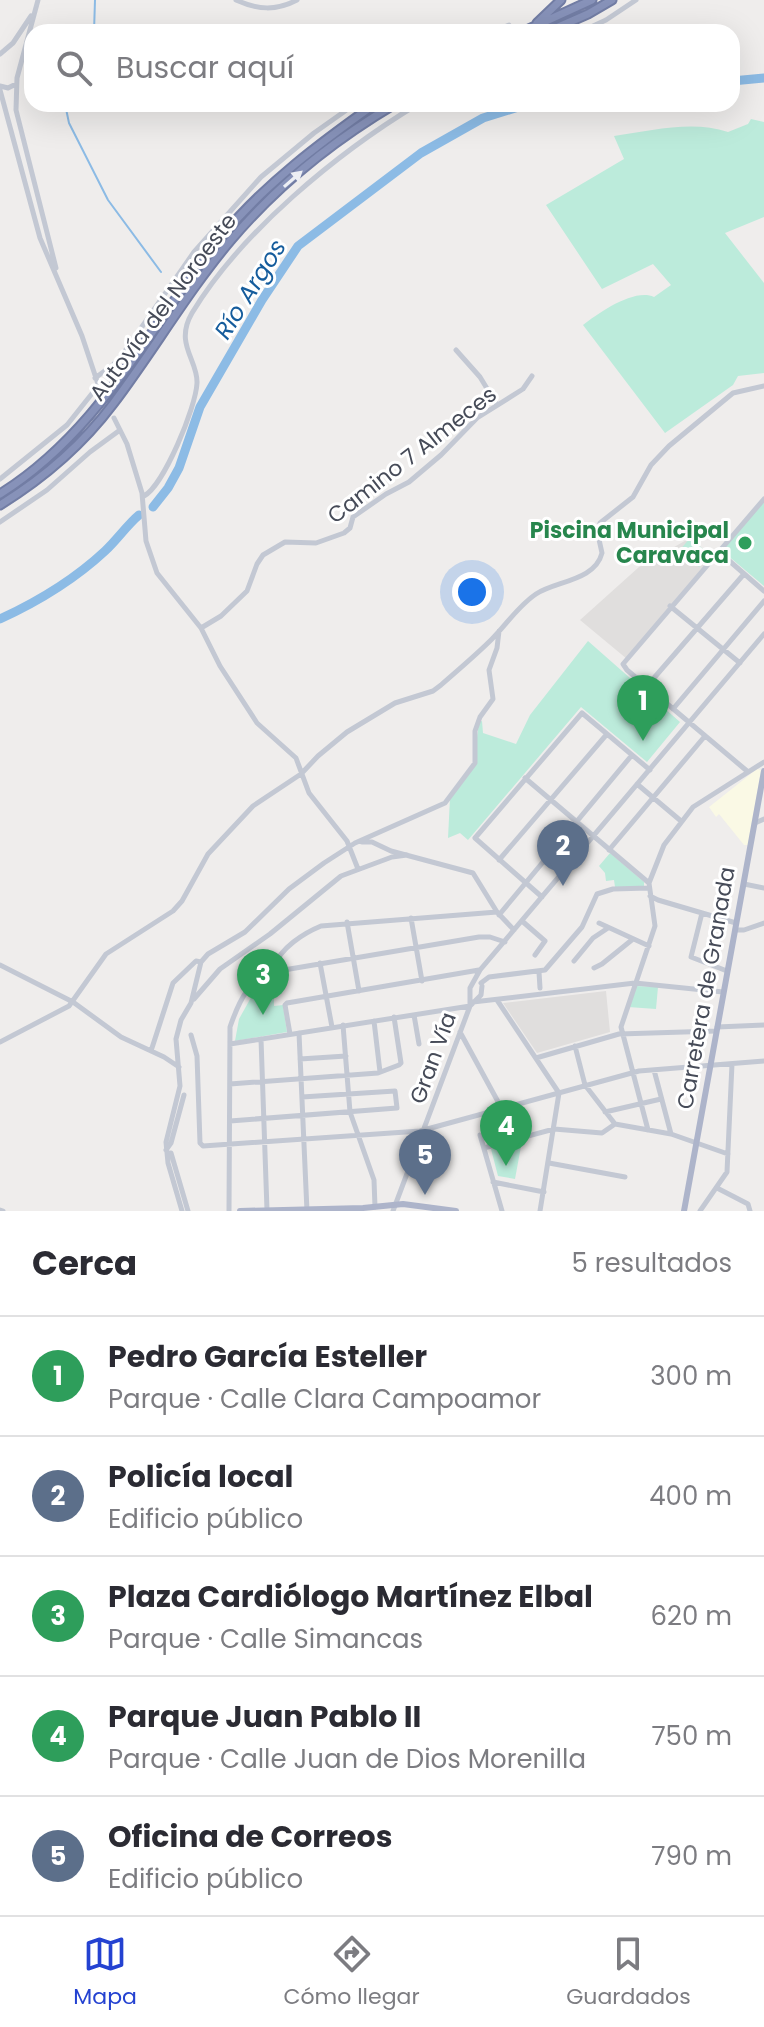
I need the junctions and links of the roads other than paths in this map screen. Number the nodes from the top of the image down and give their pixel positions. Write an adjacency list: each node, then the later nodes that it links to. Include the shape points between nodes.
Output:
1 (38, 0): 8 (street); 9 (street)
2 (236, 0): 3 (street, via 263,8)
3 (297, 0)
4 (561, 0): 10 (highway)
5 (592, 0): 11 (highway)
6 (612, 0): 12 (highway)
7 (636, 0): 13 (street)
8 (26, 24)
9 (32, 24)
10 (534, 24)
11 (539, 24)
12 (565, 24)
13 (597, 24)
14 (24, 27): 15 (street)
15 (10, 46): 17 (street); 18 (street)
16 (24, 52): 18 (street)
17 (1, 54)
18 (23, 56): 19 (street)
19 (17, 83): 20 (street); 25 (street, via 16,110)
20 (0, 88): 25 (street, via 40,238)
21 (344, 112): 28 (street, via 269,168 194,252 123,354)
22 (364, 112): 36 (highway, Autovía del Noroeste, via 256,200 179,292 103,402 65,444)
23 (383, 112): 39 (highway, Autovía del Noroeste, one-way to 23, via 88,434 223,251 262,208 335,144)
24 (406, 112): 37 (street, via 320,172 254,237 193,313 186,347 197,388 174,452 160,480)
25 (57, 272): 28 (street)
26 (456, 350): 32 (street)
27 (532, 376): 32 (street, Camino 7 Almeces, via 523,389)
28 (95, 378): 29 (street)
29 (98, 386): 31 (street); 35 (street, via 67,425)
30 (763, 387): 48 (street, via 727,397 659,455 633,497 600,523 602,553 596,565 535,595)
31 (101, 393)
32 (497, 405): 46 (street, Camino 7 Almeces, via 409,482 353,517 344,533 316,543 285,542 263,555 244,595)
33 (114, 418): 34 (street)
34 (120, 430): 37 (street); 40 (street)
35 (0, 479)
36 (0, 494)
37 (143, 496): 46 (street, via 154,567)
38 (764, 499): 41 (street)
39 (0, 505)
40 (0, 522)
41 (718, 551): 42 (street); 45 (street)
42 (744, 574): 43 (street); 47 (street)
43 (764, 591)
44 (764, 601): 50 (street)
45 (670, 606): 47 (street); 52 (street, via 623,665)
46 (201, 628): 62 (street, via 249,713 296,758)
47 (697, 628): 50 (street); 52 (street)
48 (499, 631): 62 (street, via 433,691 395,703 347,732); 72 (street, via 489,670 493,699 475,731 475,763 445,803)
49 (764, 634): 51 (street)
50 (723, 649): 51 (street); 53 (street)
51 (740, 663): 54 (street)
52 (647, 686): 53 (street)
53 (673, 709): 54 (street)
54 (690, 723): 56 (street); 59 (street)
55 (607, 734): 57 (street); 63 (street, via 582,713); 67 (street)
56 (705, 736): 60 (street); 66 (street)
57 (632, 755): 59 (street); 70 (street)
58 (764, 762): 60 (street)
59 (650, 770): 65 (street)
60 (747, 771): 69 (street, via 697,803)
61 (764, 771): 64 (main road, Carretera de Granada)
62 (301, 774): 74 (street, via 309,793); 125 (street, via 241,817 208,854 173,911 106,954)
63 (525, 778): 67 (street); 80 (street, via 475,838)
64 (763, 782): 71 (main road, Carretera de Granada)
65 (637, 784): 66 (street); 73 (street)
66 (653, 797): 69 (street); 77 (street)
67 (551, 800): 70 (street); 80 (street)
68 (764, 819): 71 (street)
69 (681, 821): 84 (street, via 664,845)
70 (577, 822): 73 (street); 82 (street)
71 (755, 823): 83 (main road, Carretera de Granada)
72 (372, 834): 74 (street); 75 (street)
73 (594, 837): 77 (street); 87 (street)
74 (350, 844): 75 (street); 81 (street); 105 (street)
75 (376, 844): 76 (street)
76 (388, 850): 78 (street); 79 (street)
77 (609, 850): 84 (street)
78 (407, 855): 79 (street); 88 (street, via 473,873)
79 (388, 858): 81 (street)
80 (499, 860): 82 (street)
81 (358, 869): 126 (street, via 341,876 220,969)
82 (526, 882): 87 (street); 88 (street)
83 (744, 884): 85 (street); 95 (main road, Carretera de Granada)
84 (648, 885): 86 (street); 112 (street, via 597,894 582,927)
85 (764, 888)
86 (650, 896): 89 (street); 100 (street, via 655,926)
87 (542, 897): 91 (street)
88 (498, 913): 90 (street); 97 (street)
89 (702, 913): 95 (street); 111 (street, via 692,958)
90 (411, 918): 92 (street); 101 (street)
91 (522, 921): 97 (street); 102 (street, via 545,941)
92 (347, 922): 103 (street); 110 (street, via 305,933 276,960)
93 (599, 923): 96 (street)
94 (764, 923): 95 (street, via 744,930)
95 (735, 926): 111 (main road, Carretera de Granada)
96 (609, 927): 98 (street); 104 (street)
97 (514, 930): 99 (street)
98 (633, 939): 100 (street); 109 (street)
99 (505, 942): 101 (street, via 479,937); 108 (street)
100 (649, 946): 116 (street)
101 (416, 948): 103 (street); 115 (street)
102 (535, 955)
103 (353, 958): 106 (street); 120 (street)
104 (574, 961)
105 (201, 962): 126 (street); 144 (street, via 173,983)
106 (320, 963): 110 (street); 122 (street)
107 (0, 965): 125 (street)
108 (483, 968): 113 (street); 114 (street); 117 (street, Gran Vía)
109 (594, 968)
110 (278, 971): 141 (street, via 258,978 247,990 230,1027)
111 (727, 971): 121 (main road, Carretera de Granada)
112 (539, 972): 117 (street, via 489,977); 119 (street)
113 (465, 973): 114 (street); 115 (street)
114 (475, 977): 117 (street); 118 (street)
115 (422, 981): 120 (street)
116 (635, 983): 121 (street); 123 (street); 137 (street)
117 (482, 985): 118 (street); 124 (street, Gran Vía)
118 (471, 988): 124 (street); 124 (street)
119 (540, 988)
120 (359, 991): 122 (street)
121 (723, 992): 133 (main road, Carretera de Granada)
122 (326, 997): 132 (street); 136 (street, via 286,1003)
123 (497, 1000): 124 (street); 146 (street)
124 (478, 1001): 127 (street); 134 (street, Gran Vía)
125 (73, 1002): 140 (street); 144 (street, via 121,1037)
126 (191, 1003): 151 (street, via 176,1039)
127 (414, 1015): 128 (street); 142 (street)
128 (394, 1017): 129 (street); 153 (street, via 401,1064)
129 (374, 1021): 131 (street); 153 (street)
130 (763, 1024): 133 (street)
131 (343, 1025): 132 (street); 145 (street)
132 (332, 1027): 135 (street)
133 (716, 1029): 137 (street); 150 (main road, Carretera de Granada)
134 (460, 1032): 166 (street); 169 (street, Gran Vía)
135 (299, 1033): 136 (street); 147 (street)
136 (290, 1034): 139 (street)
137 (622, 1034): 143 (street); 154 (street)
138 (191, 1035): 186 (street, via 198,1061 200,1143)
139 (261, 1039): 141 (street); 157 (street)
140 (0, 1042)
141 (230, 1044): 158 (street)
142 (419, 1044)
143 (575, 1046): 146 (street); 159 (street)
144 (151, 1051): 151 (street)
145 (346, 1056): 147 (street); 155 (street)
146 (536, 1058): 160 (street)
147 (300, 1059): 156 (street)
148 (764, 1061): 149 (street)
149 (732, 1064): 150 (street); 189 (street)
150 (710, 1065): 152 (street); 183 (main road, Carretera de Granada)
151 (179, 1067): 188 (street)
152 (654, 1070): 154 (street); 164 (street)
153 (380, 1072): 155 (street)
154 (633, 1072): 159 (street); 165 (street)
155 (348, 1075): 156 (street); 161 (street)
156 (302, 1079): 157 (street); 163 (street)
157 (263, 1081): 158 (street); 171 (street)
158 (230, 1084): 172 (street)
159 (585, 1085): 160 (street); 168 (street)
160 (559, 1093): 166 (street); 175 (street)
161 (348, 1094): 163 (street); 167 (street); 167 (street, via 395,1091 397,1108)
162 (184, 1095): 188 (street)
163 (302, 1097): 170 (street)
164 (661, 1099): 165 (street); 179 (street)
165 (641, 1104): 168 (street); 176 (street)
166 (502, 1109): 174 (street)
167 (350, 1112): 170 (street); 180 (street)
168 (605, 1112): 173 (street)
169 (429, 1115): 174 (street, via 430,1124); 177 (street, Gran Vía)
170 (303, 1116): 171 (street); 182 (street)
171 (264, 1119): 172 (street); 184 (street)
172 (230, 1121): 186 (street)
173 (615, 1124): 175 (street, via 602,1133); 176 (street)
174 (437, 1127): 177 (street)
175 (554, 1129): 187 (street); 190 (street)
176 (648, 1130): 179 (street)
177 (423, 1131): 178 (street); 185 (street, Gran Vía)
178 (410, 1132): 180 (street); 185 (street, via 417,1135)
179 (671, 1134): 183 (street)
180 (359, 1135): 182 (street); 197 (street)
181 (480, 1135): 187 (street)
182 (305, 1139): 184 (street); 200 (street)
183 (697, 1141): 189 (street); 207 (main road, Carretera de Granada)
184 (265, 1143): 186 (street); 199 (street)
185 (417, 1145): 193 (street, Gran Vía)
186 (229, 1146): 202 (street)
187 (484, 1148): 192 (street)
188 (168, 1151): 201 (street)
189 (728, 1154): 194 (street, via 727,1172)
190 (549, 1163): 191 (street); 195 (street)
191 (625, 1177)
192 (493, 1182): 195 (street); 205 (street)
193 (401, 1187): 196 (street, via 402,1198); 197 (street, Gran Vía)
194 (717, 1188): 208 (street); 209 (street, via 750,1205)
195 (544, 1192): 206 (street)
196 (413, 1205): 197 (main road); 198 (main road)
197 (387, 1208): 200 (main road)
198 (439, 1209): 204 (main road)
199 (267, 1210): 200 (main road); 203 (main road)
200 (307, 1210)
201 (185, 1211)
202 (229, 1211)
203 (240, 1211)
204 (456, 1211)
205 (501, 1211)
206 (540, 1211)
207 (684, 1211)
208 (700, 1211)
209 (750, 1211)

